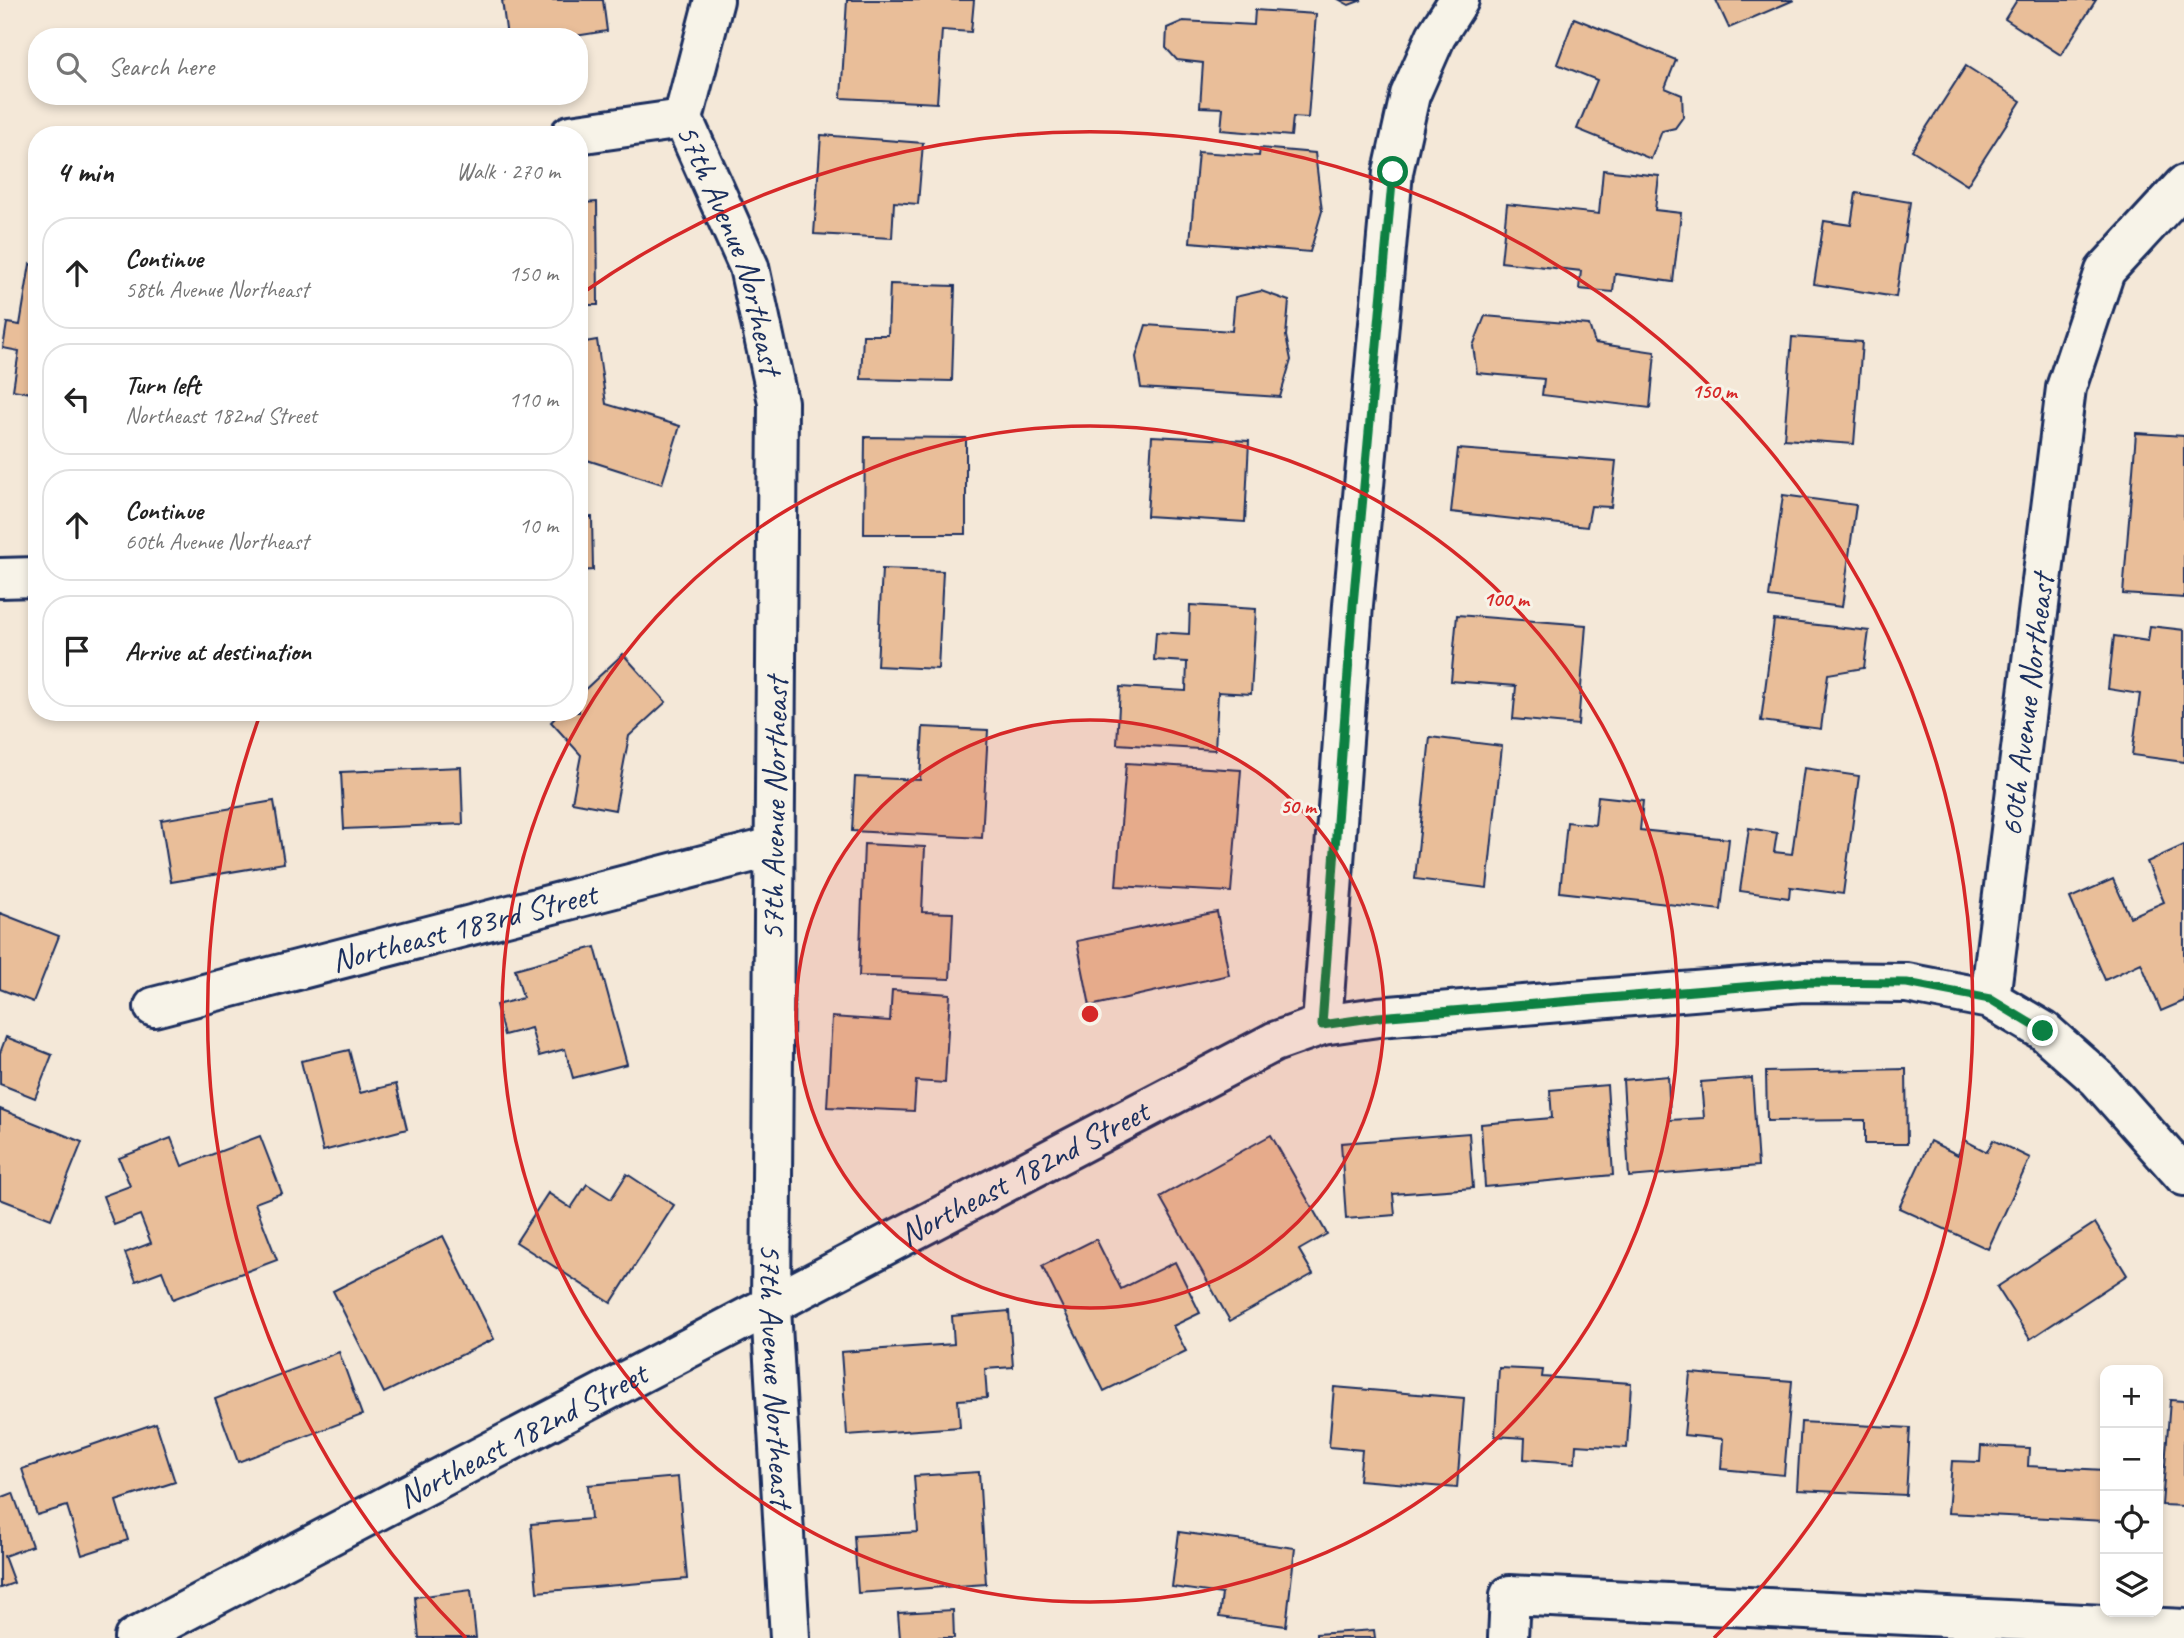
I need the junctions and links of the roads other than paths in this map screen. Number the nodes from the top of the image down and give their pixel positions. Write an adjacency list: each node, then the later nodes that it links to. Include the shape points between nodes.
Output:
1 (714, 0): 3 (street, 57th Avenue Northeast)
2 (1459, 0): 11 (street, via 1436,36 1410,95 1393,172 1353,605)
3 (683, 119): 4 (street); 8 (street, 57th Avenue Northeast, via 750,267 778,402)
4 (588, 132)
5 (2184, 186): 9 (street, 60th Avenue Northeast, via 2105,271 2066,388)
6 (28, 577): 7 (street)
7 (0, 578)
8 (773, 846): 10 (street, Northeast 183rd Street); 13 (street, 57th Avenue Northeast)
9 (1990, 999): 11 (street, Northeast 182nd Street, via 1907,983 1803,982); 12 (street, via 2043,1031 2097,1078)
10 (154, 1007)
11 (1322, 1025): 13 (street, Northeast 182nd Street, via 1274,1042)
12 (2184, 1176)
13 (771, 1308): 15 (street, Northeast 182nd Street); 16 (street, 57th Avenue Northeast)
14 (2184, 1629): 17 (street, via 1510,1595)
15 (134, 1638)
16 (790, 1638)
17 (1508, 1638)

